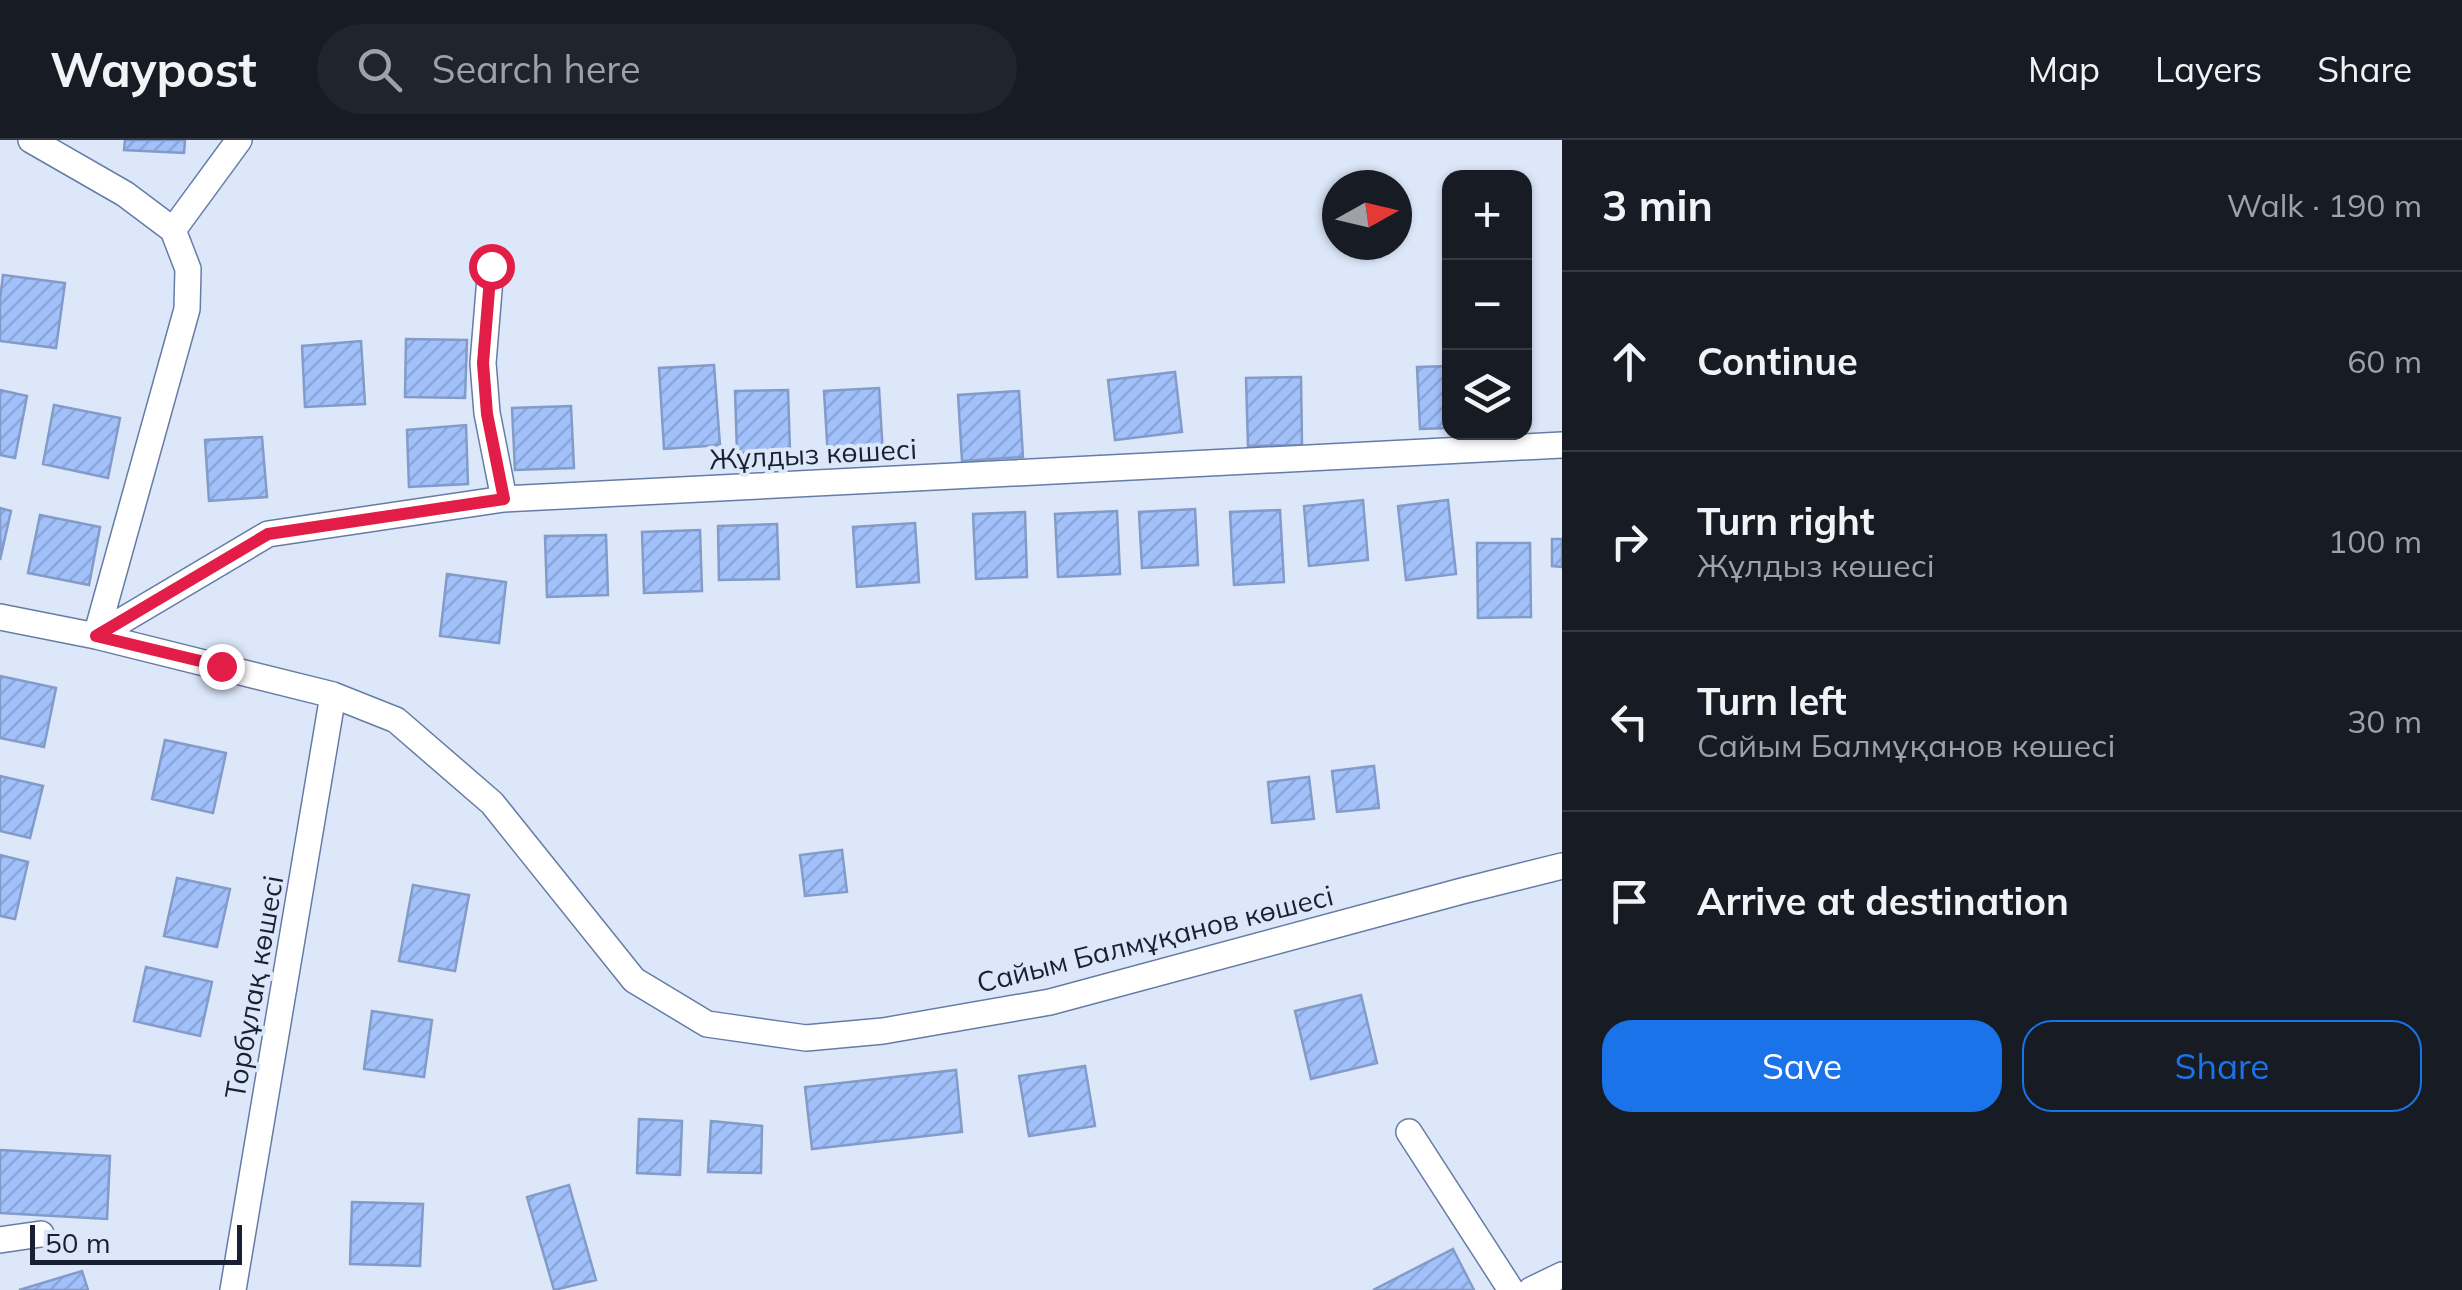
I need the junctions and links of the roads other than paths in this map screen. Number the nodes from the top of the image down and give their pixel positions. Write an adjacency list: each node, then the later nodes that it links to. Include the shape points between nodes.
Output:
1 (31, 140): 3 (street)
2 (239, 140): 3 (street)
3 (173, 230): 8 (street, via 188,269 187,309)
4 (491, 266): 6 (street, via 483,363)
5 (1562, 446): 6 (street, Жұлдыз көшесі)
6 (504, 499): 8 (street, Жұлдыз көшесі, via 268,534)
7 (0, 616): 8 (street, Сайым Балмұқанов көшесі)
8 (96, 636): 9 (street, Сайым Балмұқанов көшесі)
9 (333, 695): 10 (street, Сайым Балмұқанов көшесі, via 396,720 492,802 634,980 707,1024 806,1038 1050,1002); 15 (street, Торбұлақ көшесі)
10 (1562, 866)
11 (1409, 1132): 16 (street)
12 (41, 1234): 13 (street)
13 (0, 1240)
14 (1562, 1275): 17 (street)
15 (233, 1290)
16 (1511, 1290)
17 (1531, 1290)

